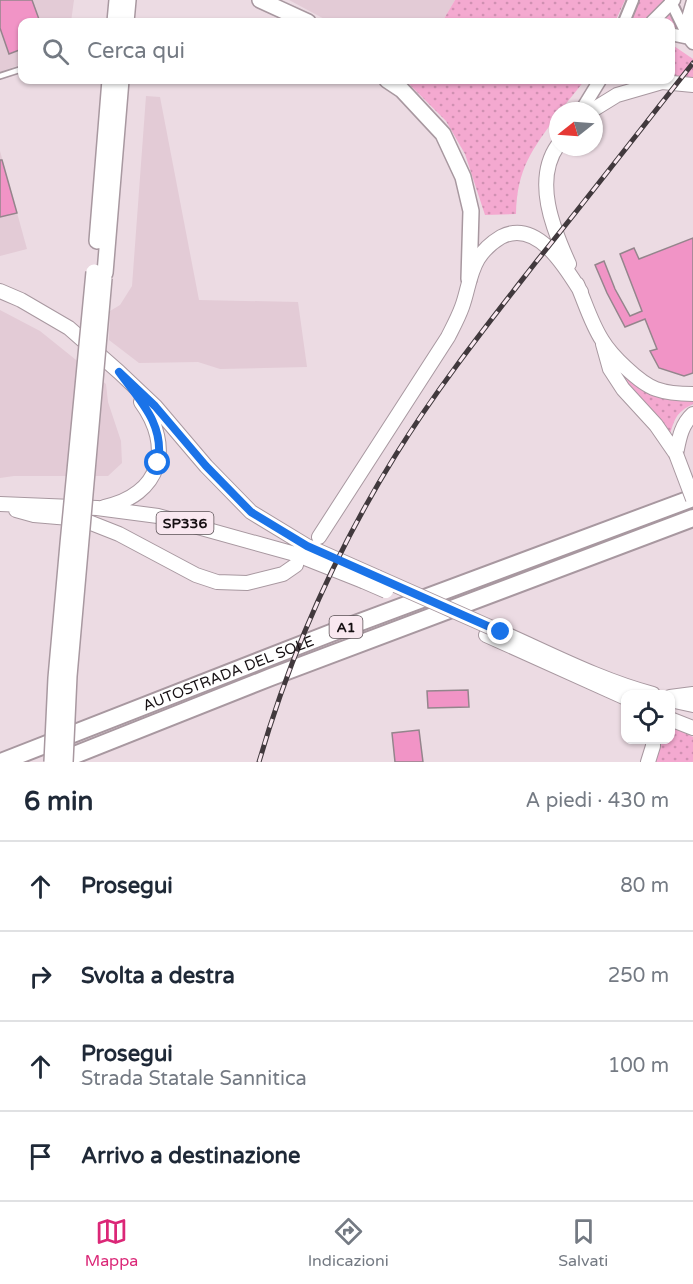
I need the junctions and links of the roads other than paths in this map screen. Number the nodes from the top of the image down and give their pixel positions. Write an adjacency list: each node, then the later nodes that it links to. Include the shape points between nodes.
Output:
1 (117, 0): 7 (highway)
2 (128, 0): 8 (highway)
3 (260, 0): 9 (highway)
4 (633, 0): 10 (street)
5 (672, 1): 11 (main road); 13 (street)
6 (693, 1): 13 (main road, via 688,18)
7 (115, 18)
8 (126, 18)
9 (299, 18)
10 (626, 18)
11 (656, 18)
12 (675, 35): 13 (main road)
13 (691, 40)
14 (18, 70): 15 (lane)
15 (0, 76)
16 (675, 83): 22 (main road)
17 (110, 84): 26 (highway)
18 (121, 84): 26 (highway)
19 (393, 84): 27 (highway, via 443,134 464,177 471,211)
20 (596, 84): 23 (main road)
21 (655, 84): 24 (main road, via 617,95)
22 (693, 85)
23 (586, 102)
24 (603, 104)
25 (553, 156): 29 (main road, via 546,195 551,221)
26 (99, 272): 51 (highway, bridge, via 67,555); 53 (highway, bridge)
27 (469, 279): 29 (main road, via 489,244 507,234 524,234 543,242 555,254); 39 (main road, via 448,337)
28 (0, 291): 31 (main road, via 69,328)
29 (581, 292): 30 (main road)
30 (602, 339): 32 (main road, via 640,379 656,389); 34 (main road, via 610,369)
31 (119, 372): 37 (main road, SP336, via 150,415 160,449 154,474 140,492); 41 (main road, bridge, via 251,512 307,546)
32 (693, 394)
33 (693, 414): 34 (main road, via 680,433)
34 (676, 454): 35 (main road, bridge)
35 (693, 498): 50 (highway, AUTOSTRADA DEL SOLE / A1)
36 (0, 504): 37 (main road, SP336); 40 (main road, via 34,515 81,519 217,582 247,583 284,574)
37 (97, 508): 43 (main road, SP336, bridge, via 170,519 295,554 363,580)
38 (693, 518): 52 (highway, AUTOSTRADA DEL SOLE / A1)
39 (319, 537)
40 (296, 565)
41 (637, 690)
42 (693, 694): 44 (main road)
43 (621, 696)
44 (675, 697)
45 (675, 700): 46 (main road)
46 (693, 705)
47 (675, 721): 48 (main road)
48 (693, 728)
49 (653, 744): 54 (main road)
50 (1, 762)
51 (52, 762)
52 (57, 762)
53 (65, 762)
54 (648, 762)

